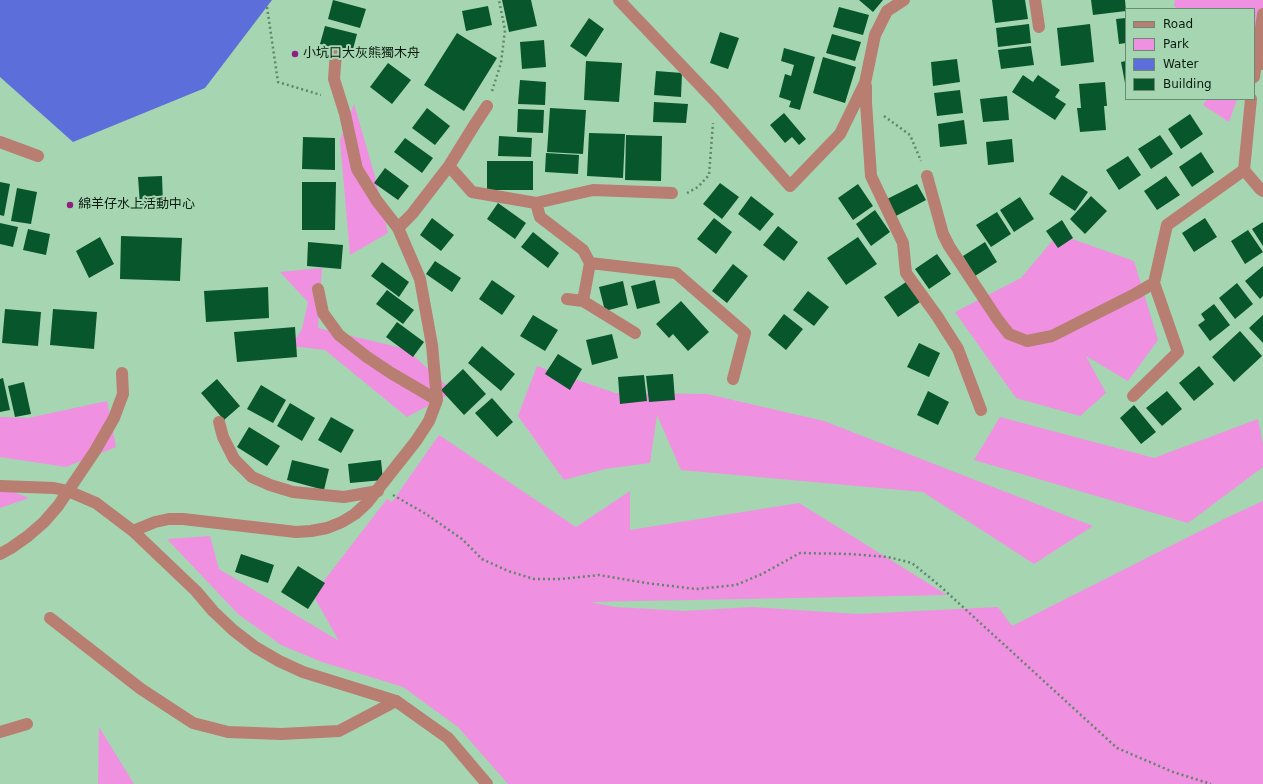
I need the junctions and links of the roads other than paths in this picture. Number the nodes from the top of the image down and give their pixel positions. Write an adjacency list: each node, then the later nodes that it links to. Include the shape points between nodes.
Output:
1 (619, 0): 9 (street, via 715,101 790,186 840,134)
2 (904, 0): 9 (street, via 887,11 875,35)
3 (1036, 0): 5 (street)
4 (1263, 14): 7 (street)
5 (1039, 27)
6 (336, 52): 20 (street, via 334,79 357,169)
7 (1260, 63): 8 (street)
8 (1255, 75)
9 (866, 83): 31 (street, via 871,176 903,243 906,273 938,316 958,349)
10 (1251, 100): 15 (street)
11 (487, 106): 14 (street)
12 (0, 142): 13 (street)
13 (38, 156)
14 (449, 166): 19 (street, via 472,192); 20 (street)
15 (1244, 170): 17 (street); 22 (street, via 1167,225)
16 (927, 176): 22 (street, via 943,234 949,246 1009,334 1027,341 1052,336)
17 (1263, 191)
18 (672, 193): 19 (street, via 593,190)
19 (536, 203): 21 (street, via 540,217 583,250)
20 (398, 228): 30 (street, via 420,279 432,344)
21 (590, 263): 25 (street); 28 (street, via 676,273 745,333)
22 (1154, 283): 29 (street, via 1178,352)
23 (318, 289): 30 (street, via 323,313 339,335 391,373)
24 (567, 299): 25 (street)
25 (583, 301): 26 (street)
26 (635, 333)
27 (122, 373): 35 (street, via 122,394 114,418)
28 (733, 379)
29 (1133, 396)
30 (437, 400): 34 (street, via 429,421 416,441)
31 (981, 410)
32 (219, 422): 34 (street, via 234,459 252,477 293,492 344,497)
33 (0, 486): 35 (street)
34 (379, 489): 36 (street, via 355,514 327,528 311,531 296,532 169,519)
35 (68, 491): 36 (street, via 96,503); 37 (street, via 44,522)
36 (133, 531): 39 (street, via 196,590 213,612 255,647 303,672)
37 (0, 554)
38 (50, 618): 39 (street, via 141,689 193,723 228,732 281,734 339,731)
39 (396, 701): 42 (street, via 448,738)
40 (27, 724): 41 (street)
41 (0, 732)
42 (487, 784)

